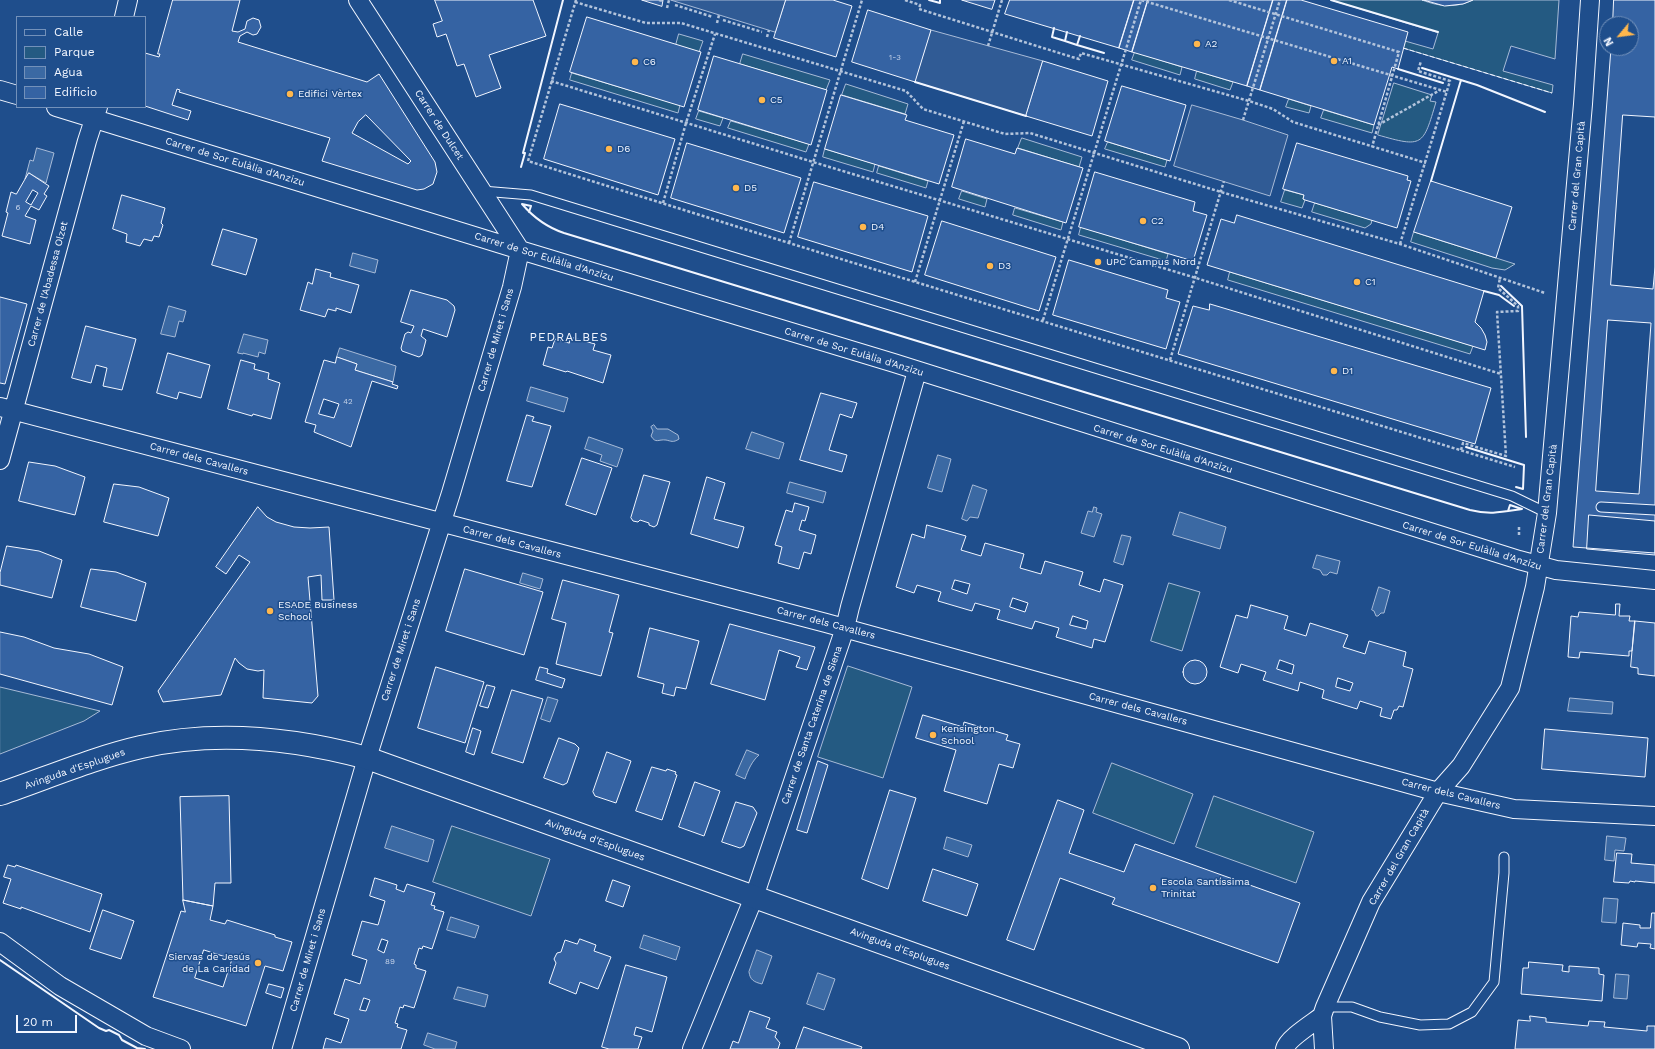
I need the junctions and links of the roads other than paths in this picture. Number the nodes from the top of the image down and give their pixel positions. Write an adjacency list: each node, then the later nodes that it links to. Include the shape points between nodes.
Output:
1 (128, 0): 4 (street)
2 (358, 0): 9 (street, Carrer de Dulcet)
3 (1590, 0): 16 (street, Carrer del Gran Capità)
4 (124, 16)
5 (0, 90): 6 (street)
6 (16, 95)
7 (63, 108): 8 (street, Carrer de Sor Eulàlia d'Anzizu)
8 (96, 113): 10 (street, Carrer de Sor Eulàlia d'Anzizu); 12 (street, Carrer de l'Abadessa Olzet)
9 (482, 191): 10 (street, Carrer de Dulcet); 16 (lane, via 531,195 1512,496)
10 (520, 250): 11 (street, Carrer de Sor Eulàlia d'Anzizu); 17 (street, Carrer de Miret i Sans, via 512,286)
11 (918, 371): 18 (street, Carrer de Sor Eulàlia d'Anzizu); 20 (street, Carrer de Santa Caterina de Siena)
12 (7, 409): 13 (street, Carrer de l'Abadessa Olzet); 17 (street, Carrer dels Cavallers)
13 (0, 460)
14 (1601, 507): 15 (lane)
15 (1655, 510)
16 (1547, 514): 18 (street, Carrer del Gran Capità)
17 (442, 523): 20 (street, Carrer dels Cavallers); 21 (street, Carrer de Miret i Sans)
18 (1539, 566): 19 (street, Carrer de Sor Eulàlia d'Anzizu); 22 (street, Carrer del Gran Capità, via 1510,688 1461,766)
19 (1655, 580)
20 (845, 628): 22 (street, Carrer dels Cavallers); 26 (street, Carrer de Santa Caterina de Siena)
21 (367, 758): 23 (street, Avinguda d'Esplugues, via 298,742 227,737 191,739 102,757); 26 (street, Avinguda d'Esplugues); 30 (street, Carrer de Miret i Sans)
22 (1438, 792): 24 (street, Carrer dels Cavallers, via 1514,809); 28 (street, Carrer del Gran Capità, via 1371,902)
23 (0, 794)
24 (1655, 816)
25 (1504, 857): 28 (lane, via 1494,982 1472,1012 1449,1024 1420,1025 1352,1008)
26 (754, 897): 31 (street, Carrer de Santa Caterina de Siena); 32 (street, Avinguda d'Esplugues)
27 (0, 942): 29 (street, via 60,986 146,1036)
28 (1324, 1012): 33 (street, Carrer del Gran Capità, via 1294,1037); 34 (street, Carrer del Gran Capità)
29 (181, 1049)
30 (282, 1049)
31 (692, 1049)
32 (1178, 1049)
33 (1285, 1049)
34 (1324, 1049)

